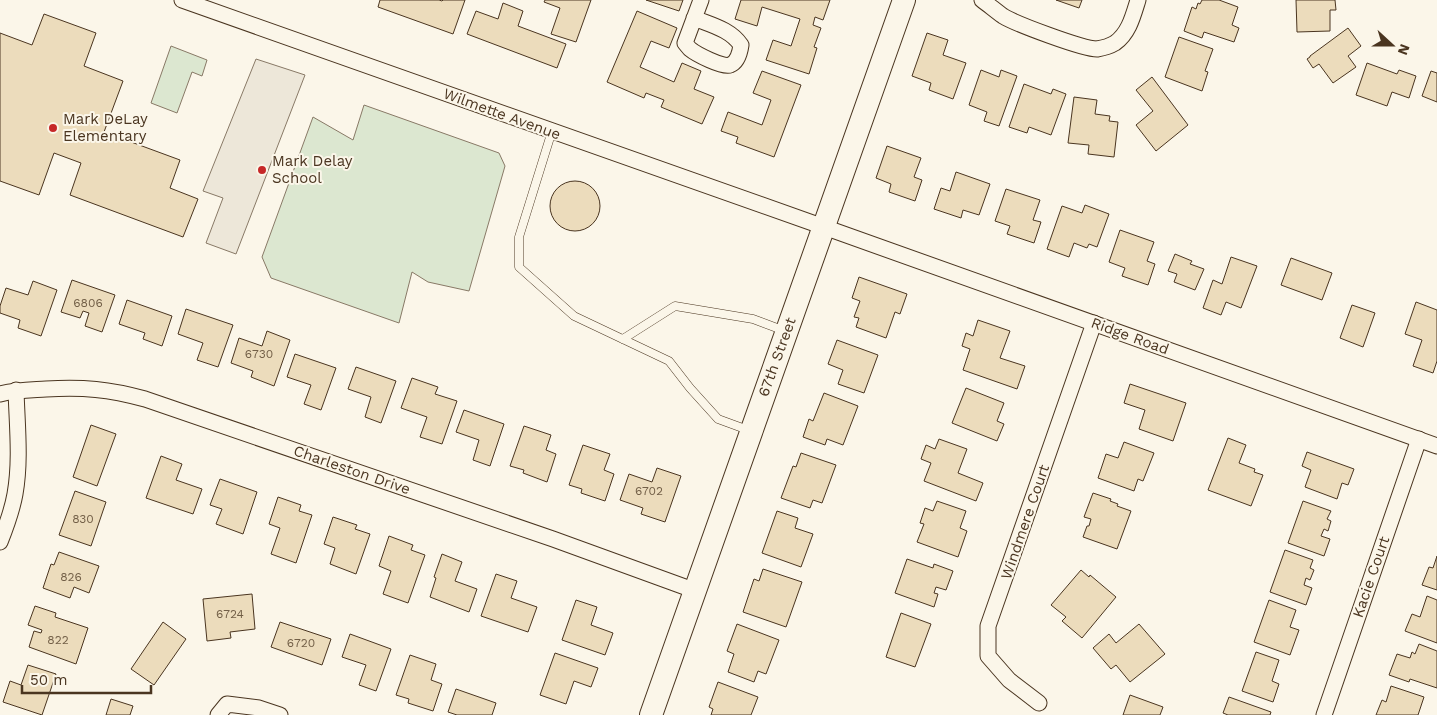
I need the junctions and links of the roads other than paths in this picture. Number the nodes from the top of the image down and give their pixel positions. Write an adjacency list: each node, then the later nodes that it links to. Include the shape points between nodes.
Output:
1 (182, 0): 7 (street, Wilmette Avenue)
2 (700, 0): 6 (street)
3 (904, 0): 8 (street, 67th Street)
4 (982, 0): 5 (street, via 1004,17 1020,24 1086,48 1098,49 1123,36)
5 (1138, 0)
6 (694, 18)
7 (552, 131): 8 (street, Wilmette Avenue); 11 (lane, via 519,238 519,267 574,316)
8 (824, 226): 9 (street, Ridge Road); 10 (street, 67th Street)
9 (1094, 323): 15 (street, Ridge Road); 19 (street, Windmere Court, via 988,626 988,656 1009,680)
10 (787, 332): 11 (lane, via 753,319 675,306); 14 (street, 67th Street)
11 (623, 339): 14 (lane, via 669,361 718,419)
12 (16, 390): 13 (street, Charleston Drive); 17 (street, via 18,474 10,514); 18 (street, Charleston Drive, via 99,389 145,399)
13 (0, 394)
14 (751, 431): 18 (street, 67th Street)
15 (1419, 439): 16 (street, Ridge Road); 23 (street, Kacie Court)
16 (1437, 446)
17 (0, 542)
18 (696, 591): 22 (street, 67th Street)
19 (1040, 703)
20 (222, 710): 21 (street, via 259,708)
21 (280, 715)
22 (651, 715)
23 (1324, 715)

